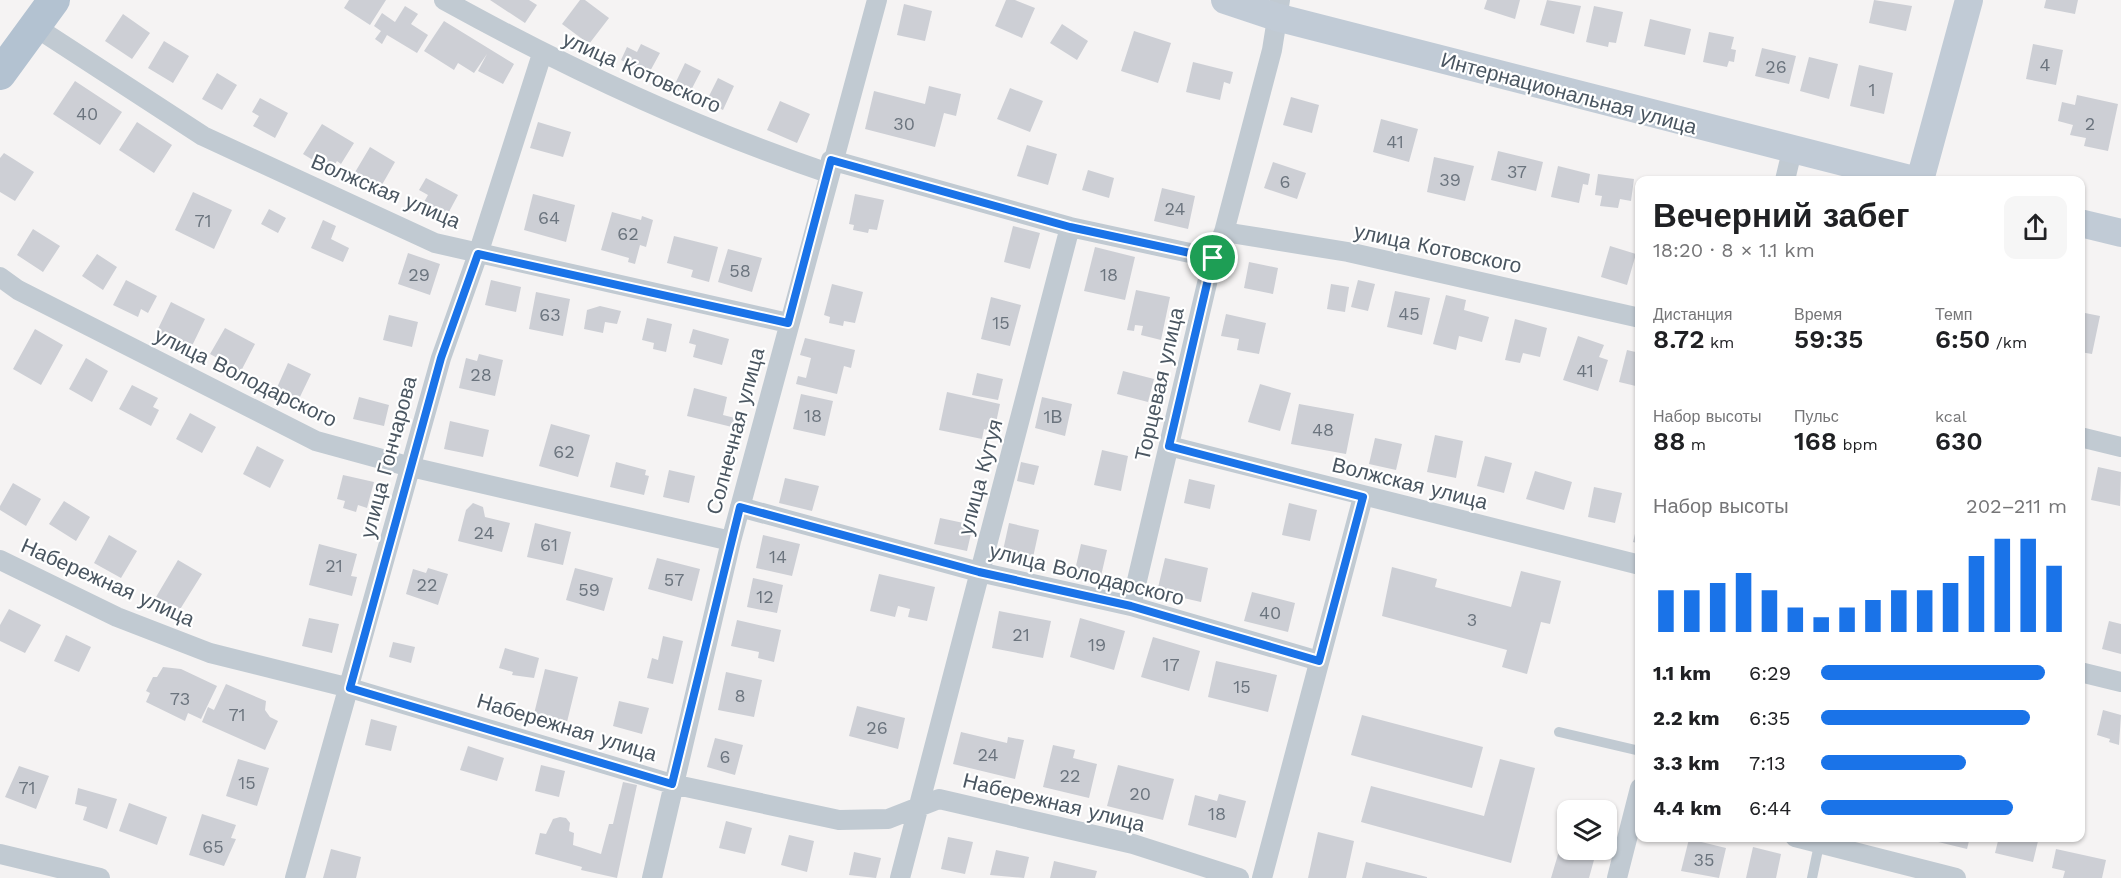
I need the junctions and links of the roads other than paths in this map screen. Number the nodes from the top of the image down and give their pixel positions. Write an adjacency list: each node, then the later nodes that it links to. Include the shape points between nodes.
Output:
1 (54, 0): 7 (main road)
2 (444, 0): 8 (street, улица Котовского)
3 (876, 0): 11 (street, Солнечная улица)
4 (1225, 0): 6 (street, Интернациональная улица)
5 (1969, 0): 14 (street)
6 (1278, 8): 10 (street, Интернациональная улица); 17 (street, Торцевая улица, via 1272,50)
7 (34, 26): 9 (main road); 19 (street, Волжская улица, via 203,136 435,243)
8 (542, 54): 11 (street, улица Котовского, via 754,148); 19 (street, улица Гончарова)
9 (0, 74)
10 (1792, 151): 12 (street); 13 (street, Интернациональная улица)
11 (830, 167): 16 (street, улица Котовского); 23 (street, Солнечная улица)
12 (1786, 176)
13 (1897, 176)
14 (1921, 176)
15 (2085, 224): 18 (street)
16 (1070, 227): 20 (street, улица Котовского); 33 (street, улица Кутуя)
17 (1224, 232): 20 (street, Торцевая улица); 22 (street, улица Котовского, via 1348,252)
18 (2121, 233)
19 (478, 254): 23 (street, Волжская улица); 27 (street, улица Гончарова, via 441,358)
20 (1213, 258): 25 (street, Торцевая улица)
21 (0, 278): 27 (street, улица Володарского, via 316,441)
22 (1635, 317)
23 (788, 323): 29 (street, Солнечная улица)
24 (2085, 438): 26 (street)
25 (1169, 446): 28 (street, Волжская улица); 34 (street, Торцевая улица)
26 (2121, 447)
27 (411, 466): 30 (street, улица Володарского); 38 (street, улица Гончарова)
28 (1363, 497): 32 (street, Волжская улица); 35 (street)
29 (740, 507): 30 (street, Солнечная улица); 33 (street, улица Володарского)
30 (731, 541): 41 (street, Солнечная улица)
31 (0, 560): 38 (street, Набережная улица, via 117,617 210,653)
32 (1635, 564)
33 (979, 572): 34 (street, улица Володарского); 42 (street, улица Кутуя)
34 (1131, 606): 35 (street, улица Володарского)
35 (1319, 661): 52 (street)
36 (2085, 673): 37 (street)
37 (2121, 682)
38 (350, 688): 41 (street, Набережная улица); 48 (street, улица Гончарова)
39 (1559, 732): 40 (lane)
40 (1635, 750)
41 (672, 784): 42 (street, Набережная улица, via 839,820 888,819); 49 (street, Солнечная улица)
42 (918, 806): 50 (street, улица Кутуя); 51 (street, Набережная улица, via 939,799 1132,844)
43 (1635, 808): 53 (street)
44 (1820, 842): 54 (lane)
45 (1827, 842): 55 (street)
46 (0, 854): 47 (street)
47 (100, 878)
48 (295, 878)
49 (652, 878)
50 (900, 878)
51 (1239, 878)
52 (1262, 878)
53 (1617, 878)
54 (1812, 878)
55 (1956, 878)

